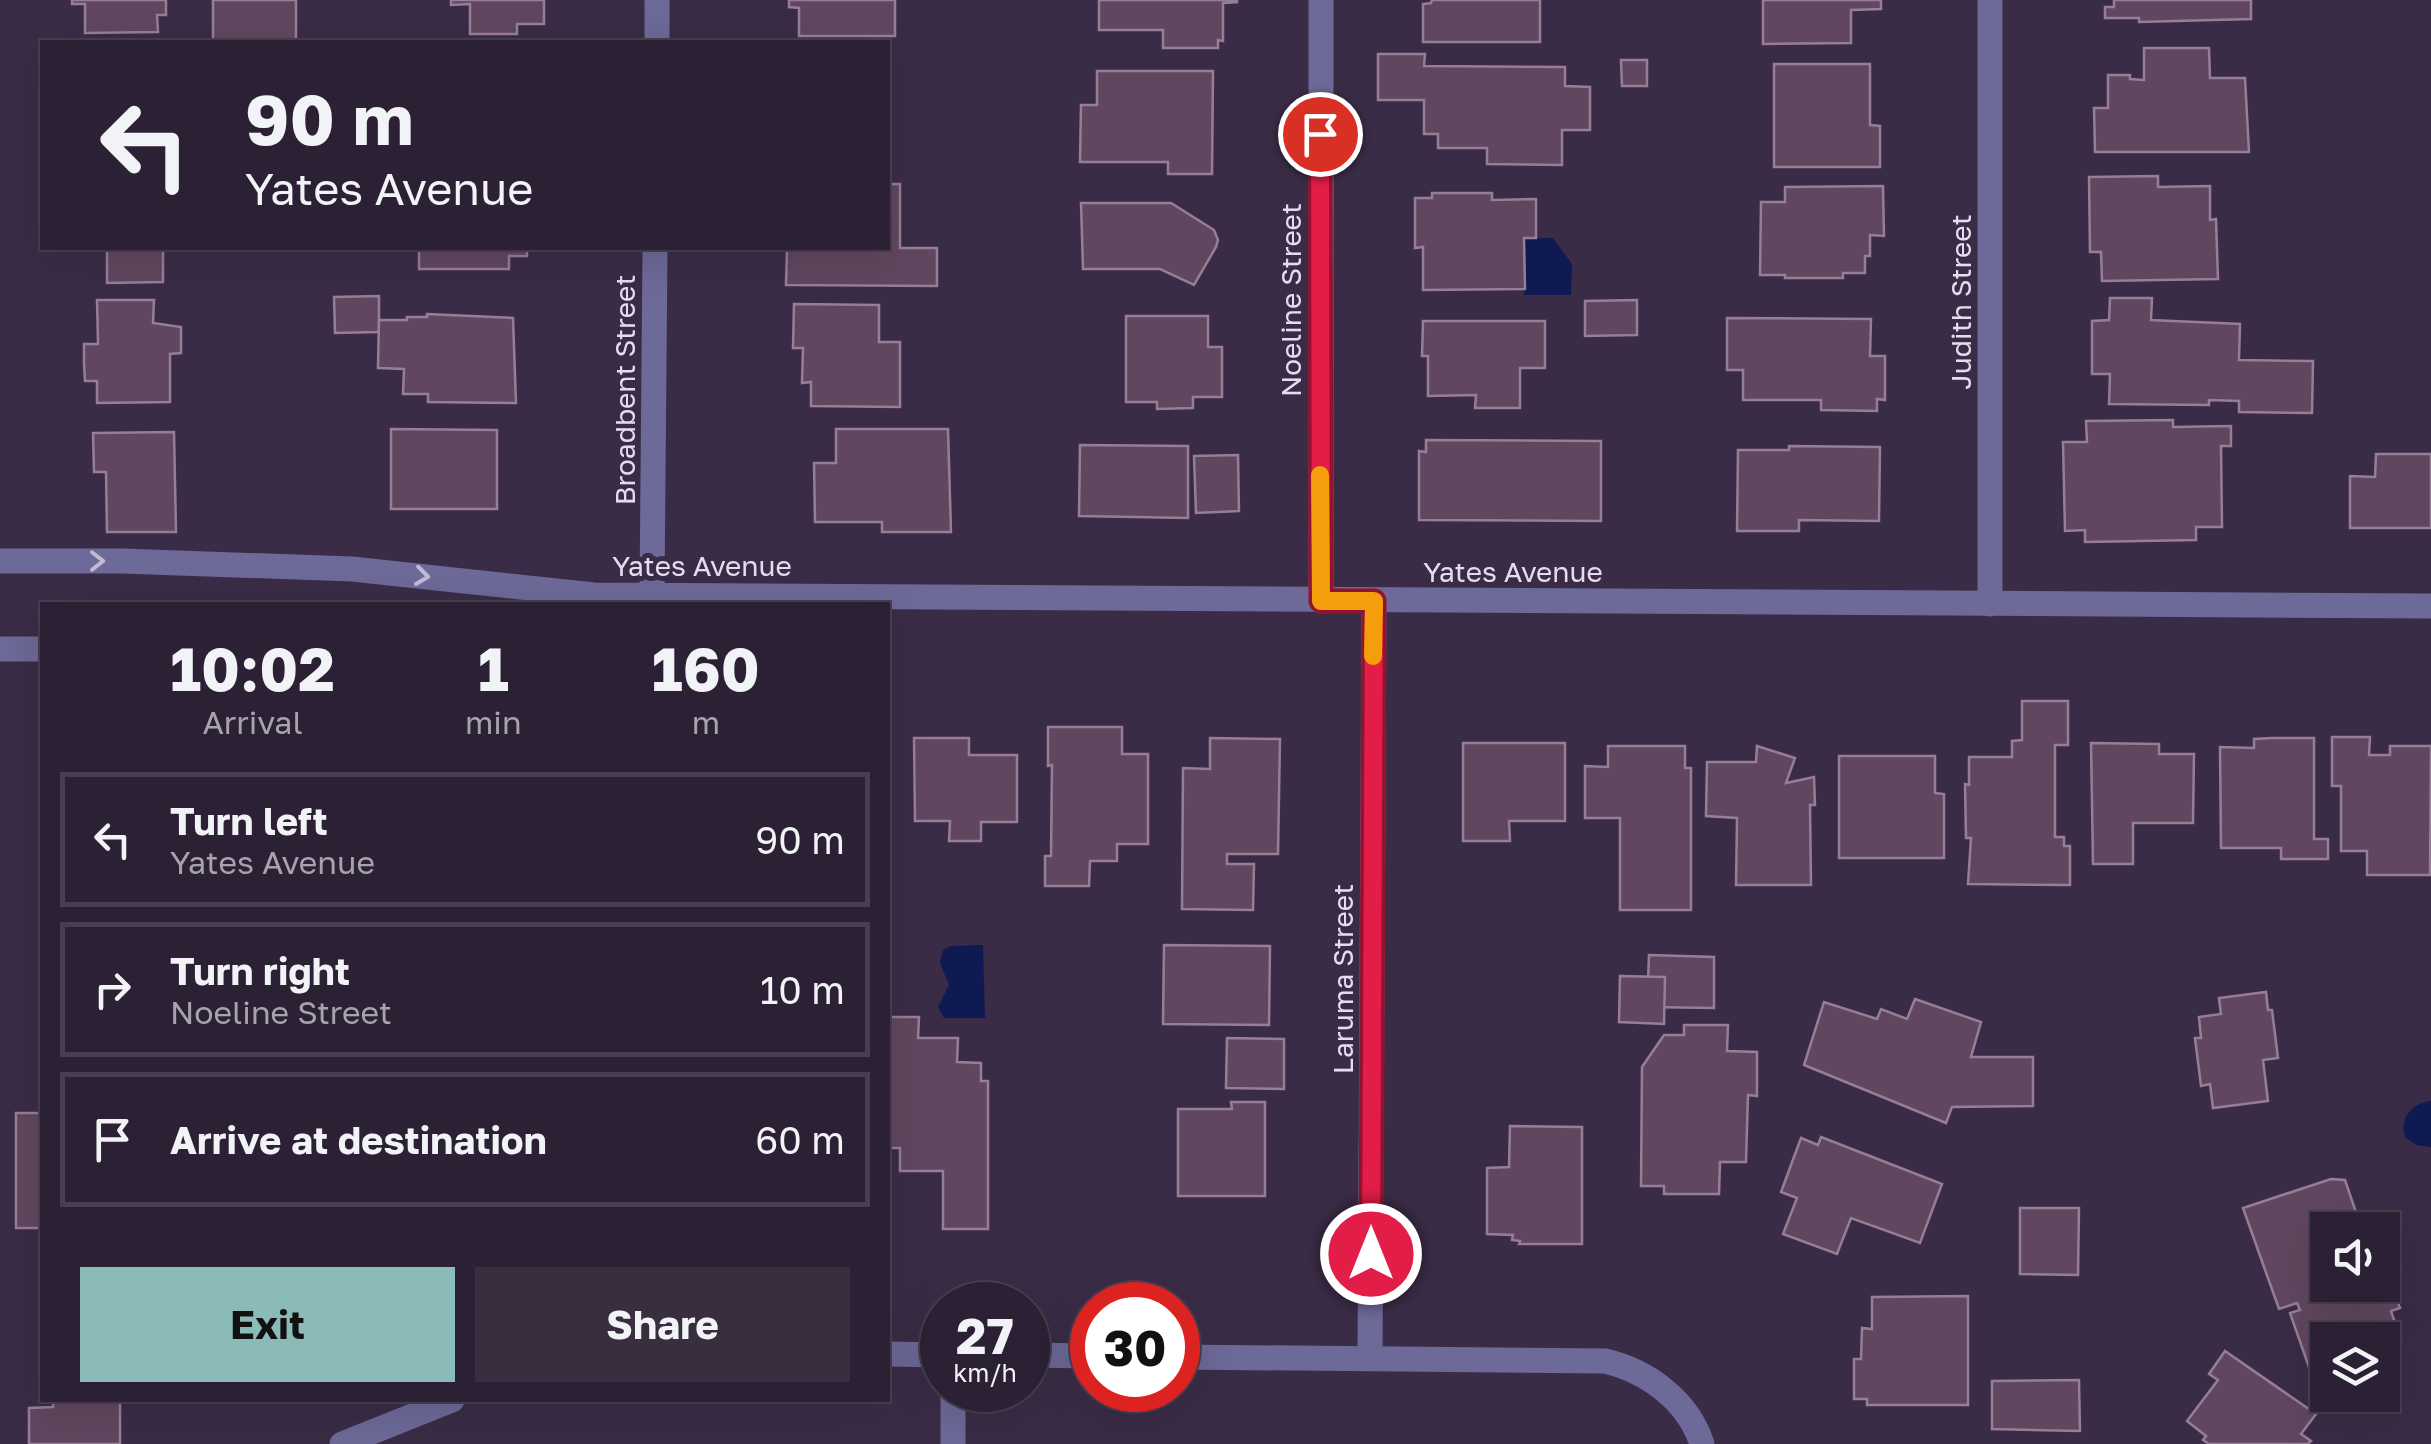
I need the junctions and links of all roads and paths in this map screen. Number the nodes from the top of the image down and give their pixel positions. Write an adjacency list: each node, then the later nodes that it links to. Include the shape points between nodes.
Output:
1 (657, 0): 4 (street)
2 (1320, 0): 9 (street, Noeline Street)
3 (1990, 0): 12 (street, Judith Street)
4 (656, 40)
5 (655, 250): 7 (street, Broadbent Street)
6 (0, 561): 8 (street, Yates Avenue, one-way to 8, via 352,569)
7 (652, 593): 8 (street, Yates Avenue); 9 (street, Yates Avenue)
8 (594, 595): 11 (street, Yates Avenue)
9 (1321, 601): 10 (street, Yates Avenue)
10 (1374, 601): 12 (street, Yates Avenue); 19 (street, Laruma Street)
11 (566, 602)
12 (1990, 604): 13 (street, Yates Avenue)
13 (2431, 606)
14 (0, 649): 15 (street)
15 (40, 649)
16 (890, 1354): 17 (street)
17 (920, 1354)
18 (1200, 1357): 19 (street)
19 (1370, 1358): 24 (street, via 1604,1361 1639,1373 1672,1397)
20 (447, 1402): 22 (street)
21 (953, 1412): 23 (street)
22 (342, 1444)
23 (953, 1444)
24 (1702, 1444)

